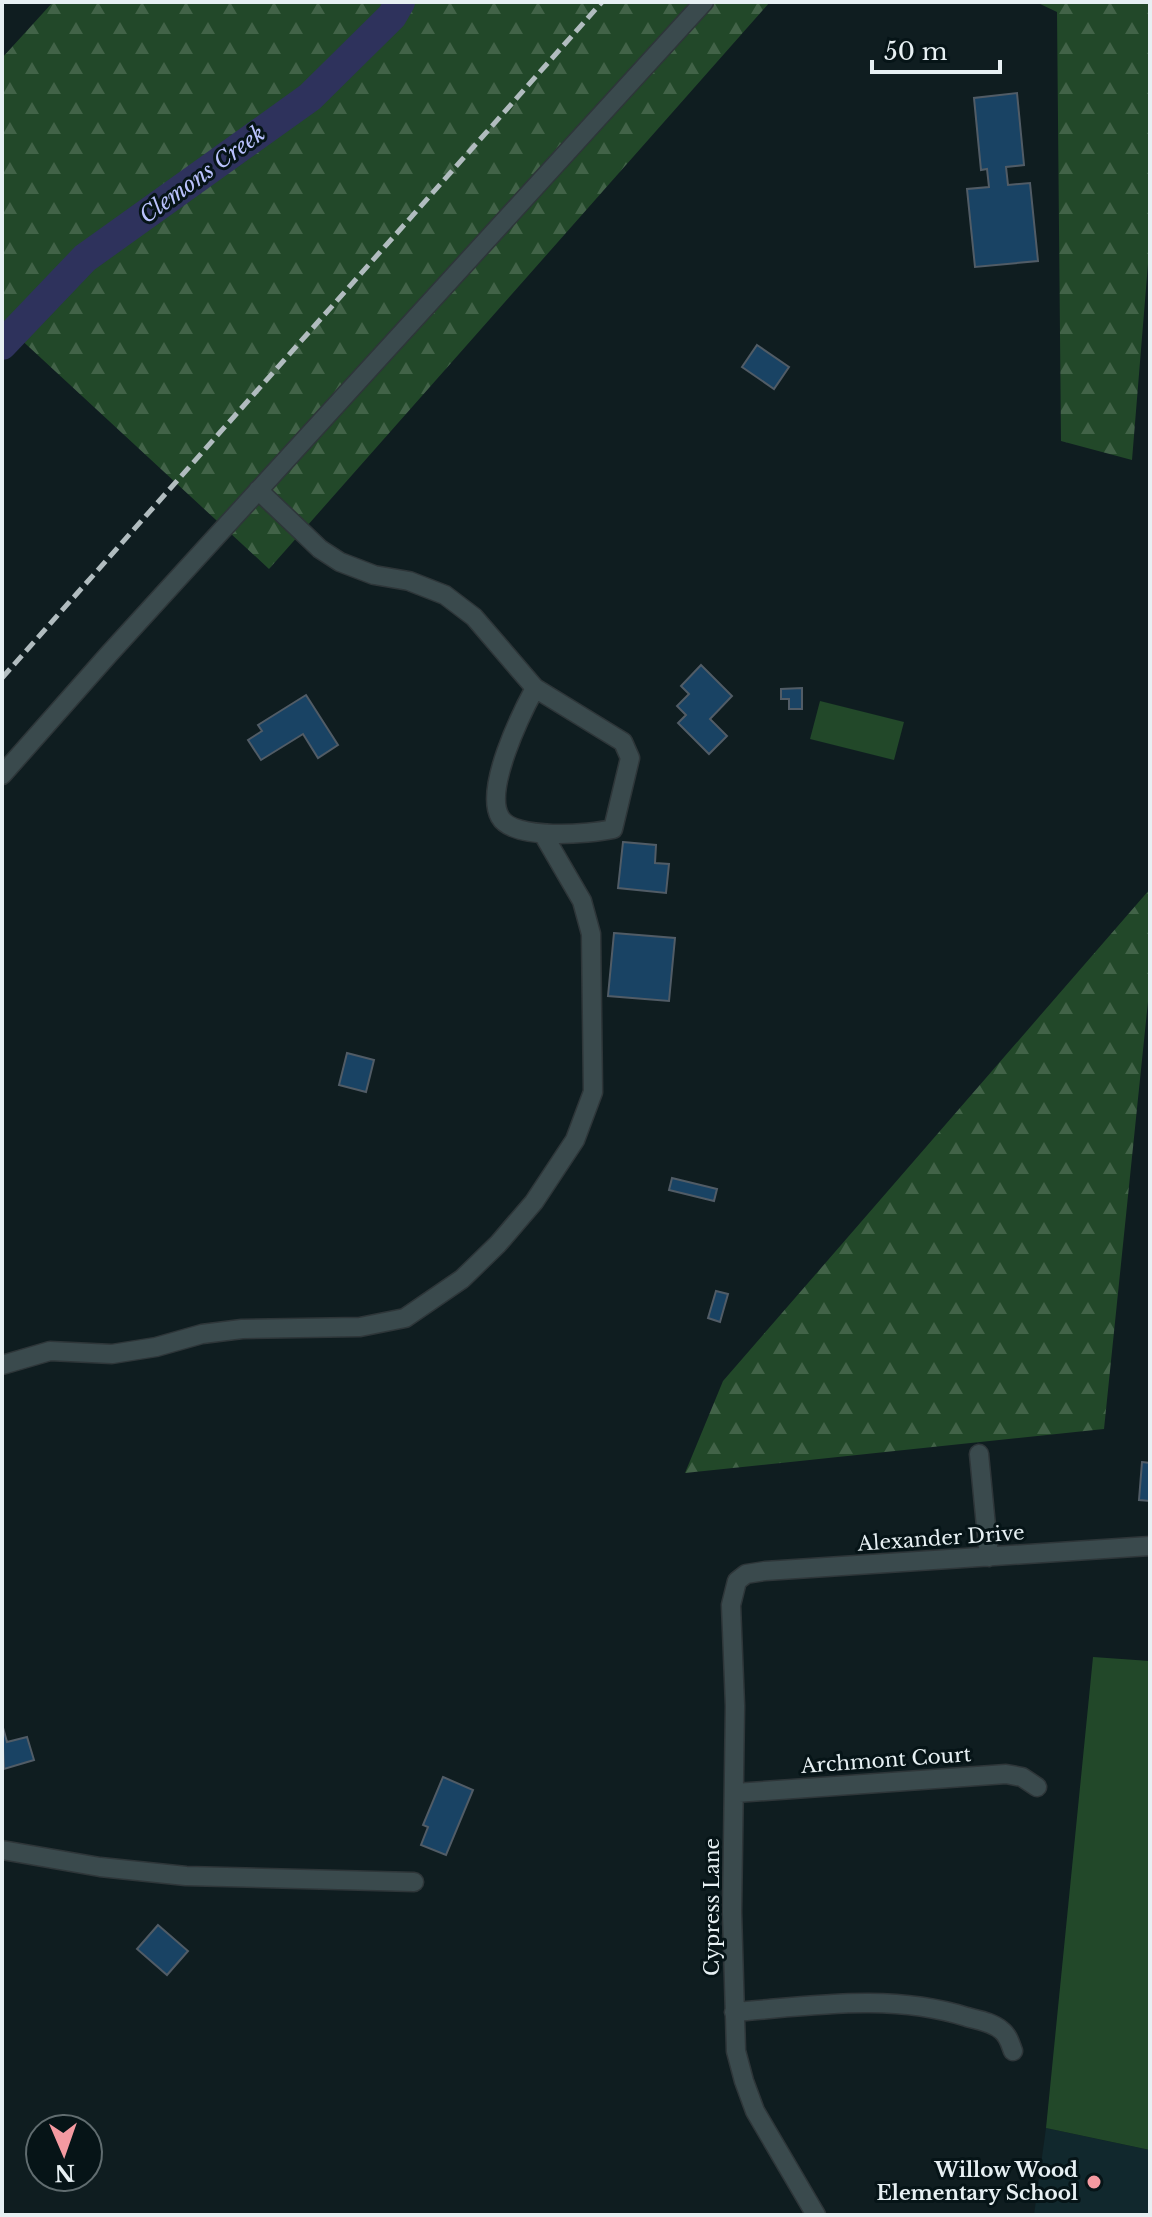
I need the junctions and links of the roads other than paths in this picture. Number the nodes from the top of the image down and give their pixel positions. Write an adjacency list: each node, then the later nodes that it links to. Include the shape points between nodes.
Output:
1 (704, 2): 2 (street)
2 (258, 490): 3 (street, via 340,562 445,595 474,617); 4 (street)
3 (535, 688): 5 (street, via 511,735 496,790 498,816 508,825); 5 (street, via 623,742 630,758 613,829)
4 (2, 775)
5 (543, 834): 6 (street, via 582,901 591,934 593,1092 575,1140 534,1202 471,1271 405,1318 360,1327 242,1329 112,1354 50,1351)
6 (2, 1365)
7 (979, 1454): 9 (street)
8 (1150, 1546): 9 (street, Alexander Drive)
9 (989, 1557): 10 (street, Alexander Drive, via 765,1571)
10 (737, 1581): 12 (street, Cypress Lane, via 731,1605)
11 (1037, 1787): 12 (street, Archmont Court, via 1006,1774)
12 (735, 1793): 15 (street, Cypress Lane)
13 (2, 1850): 14 (street, via 186,1876)
14 (414, 1882)
15 (734, 2012): 16 (street, via 863,2002 914,2004 995,2026); 17 (street, Cypress Lane, via 736,2051 755,2111)
16 (1013, 2051)
17 (816, 2215)

